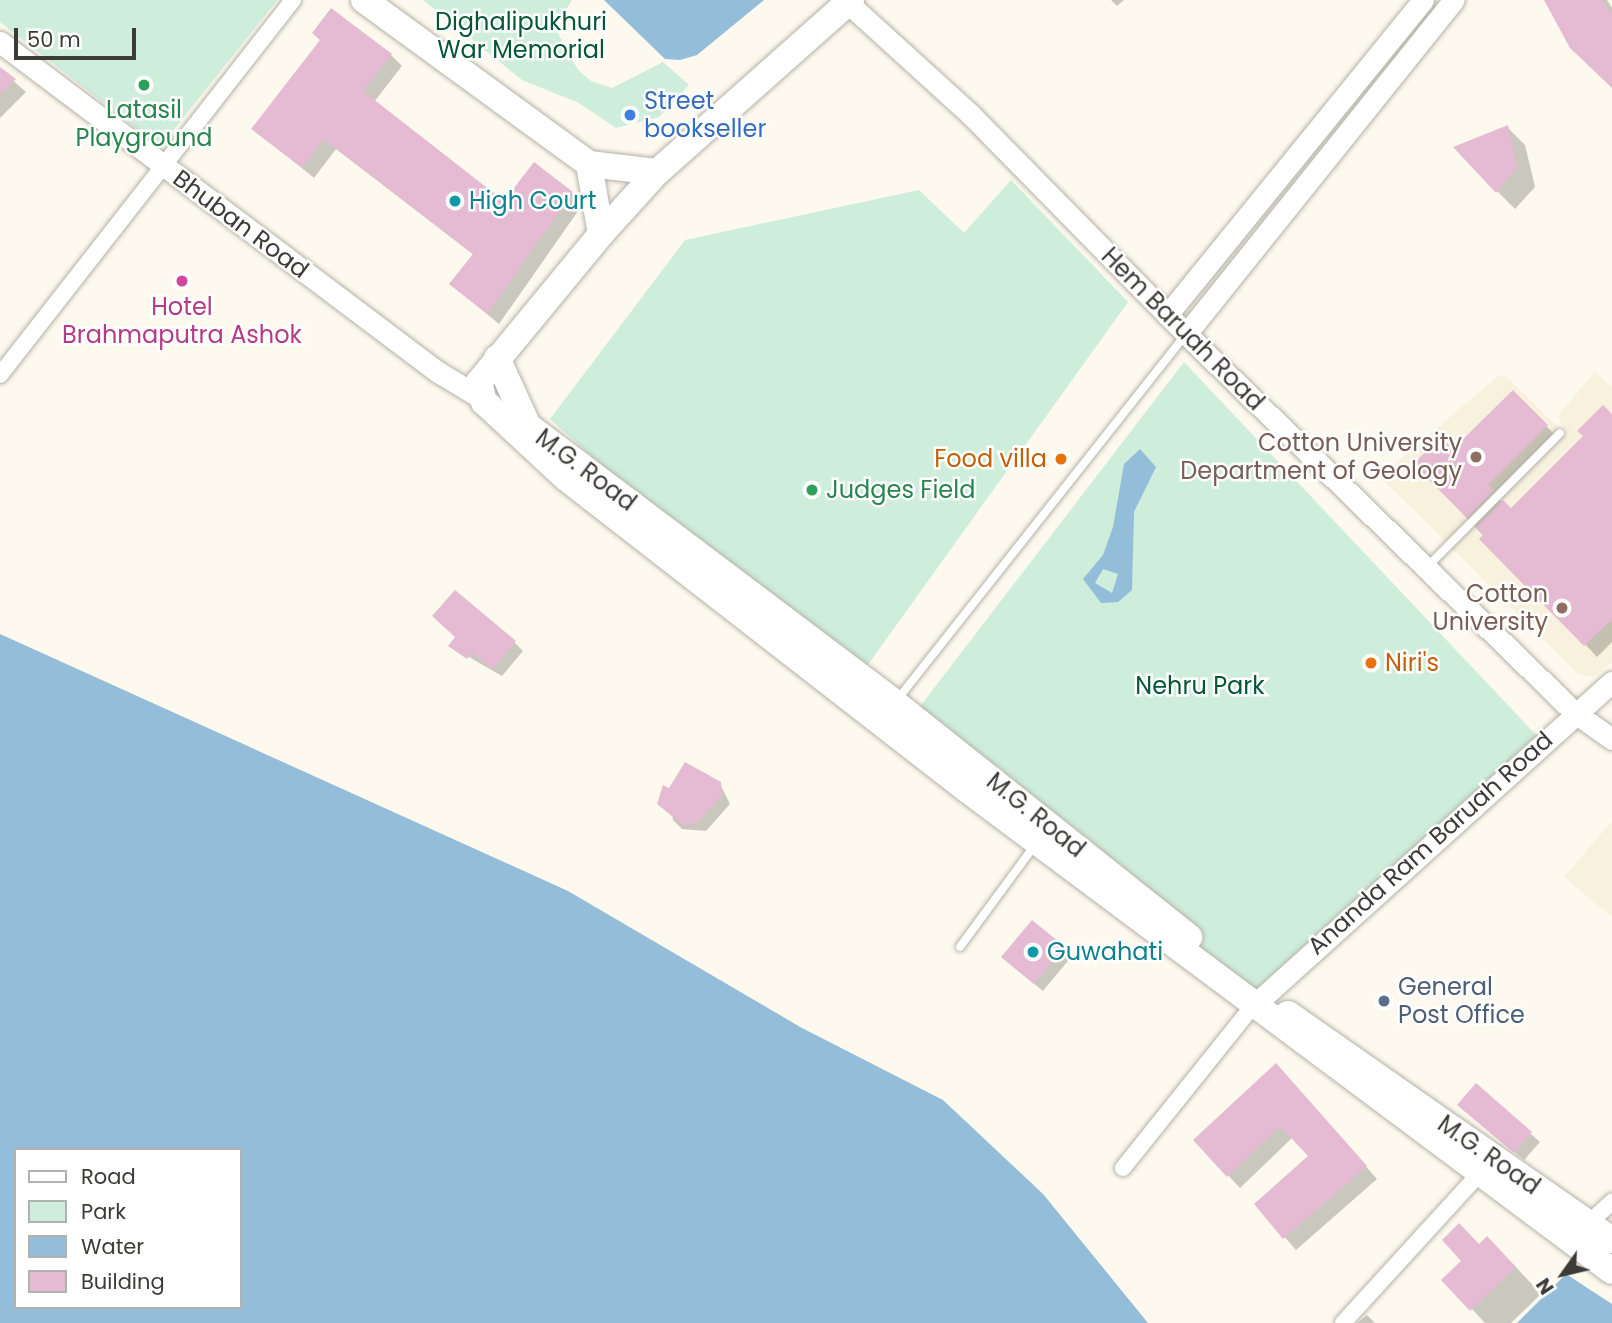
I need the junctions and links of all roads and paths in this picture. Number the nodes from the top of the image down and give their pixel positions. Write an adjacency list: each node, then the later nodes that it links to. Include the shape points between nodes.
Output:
1 (293, 0): 8 (street)
2 (364, 0): 7 (main road)
3 (1423, 0): 11 (street)
4 (1454, 0): 12 (street)
5 (850, 2): 9 (main road); 11 (street, Hem Baruah Road, via 971,115)
6 (0, 42): 8 (street, Bhuban Road)
7 (589, 164): 9 (main road); 10 (main road)
8 (164, 167): 14 (street); 15 (street, Bhuban Road)
9 (657, 172): 10 (main road)
10 (601, 234): 13 (main road)
11 (1167, 315): 12 (street, Hem Baruah Road)
12 (1186, 334): 18 (street, Hem Baruah Road); 20 (lane)
13 (497, 358): 15 (main road, via 478,382); 16 (main road, M.G. Road, via 511,378)
14 (0, 375)
15 (484, 402): 16 (street); 23 (main road, via 566,478)
16 (517, 410): 20 (main road, M.G. Road, via 528,426)
17 (1560, 433): 18 (lane)
18 (1426, 568): 21 (street, Hem Baruah Road)
19 (1612, 682): 21 (street, Ananda Ram Baruah Road)
20 (895, 703): 25 (main road, M.G. Road)
21 (1575, 713): 22 (street, Hem Baruah Road); 25 (street, Ananda Ram Baruah Road)
22 (1612, 739)
23 (1036, 843): 24 (lane); 25 (main road)
24 (960, 947)
25 (1256, 1001): 26 (street); 27 (main road); 29 (main road, M.G. Road)
26 (1123, 1168)
27 (1479, 1174): 31 (main road); 32 (street)
28 (1612, 1202): 29 (street)
29 (1588, 1224): 30 (main road, M.G. Road)
30 (1612, 1240)
31 (1612, 1271)
32 (1343, 1323)

